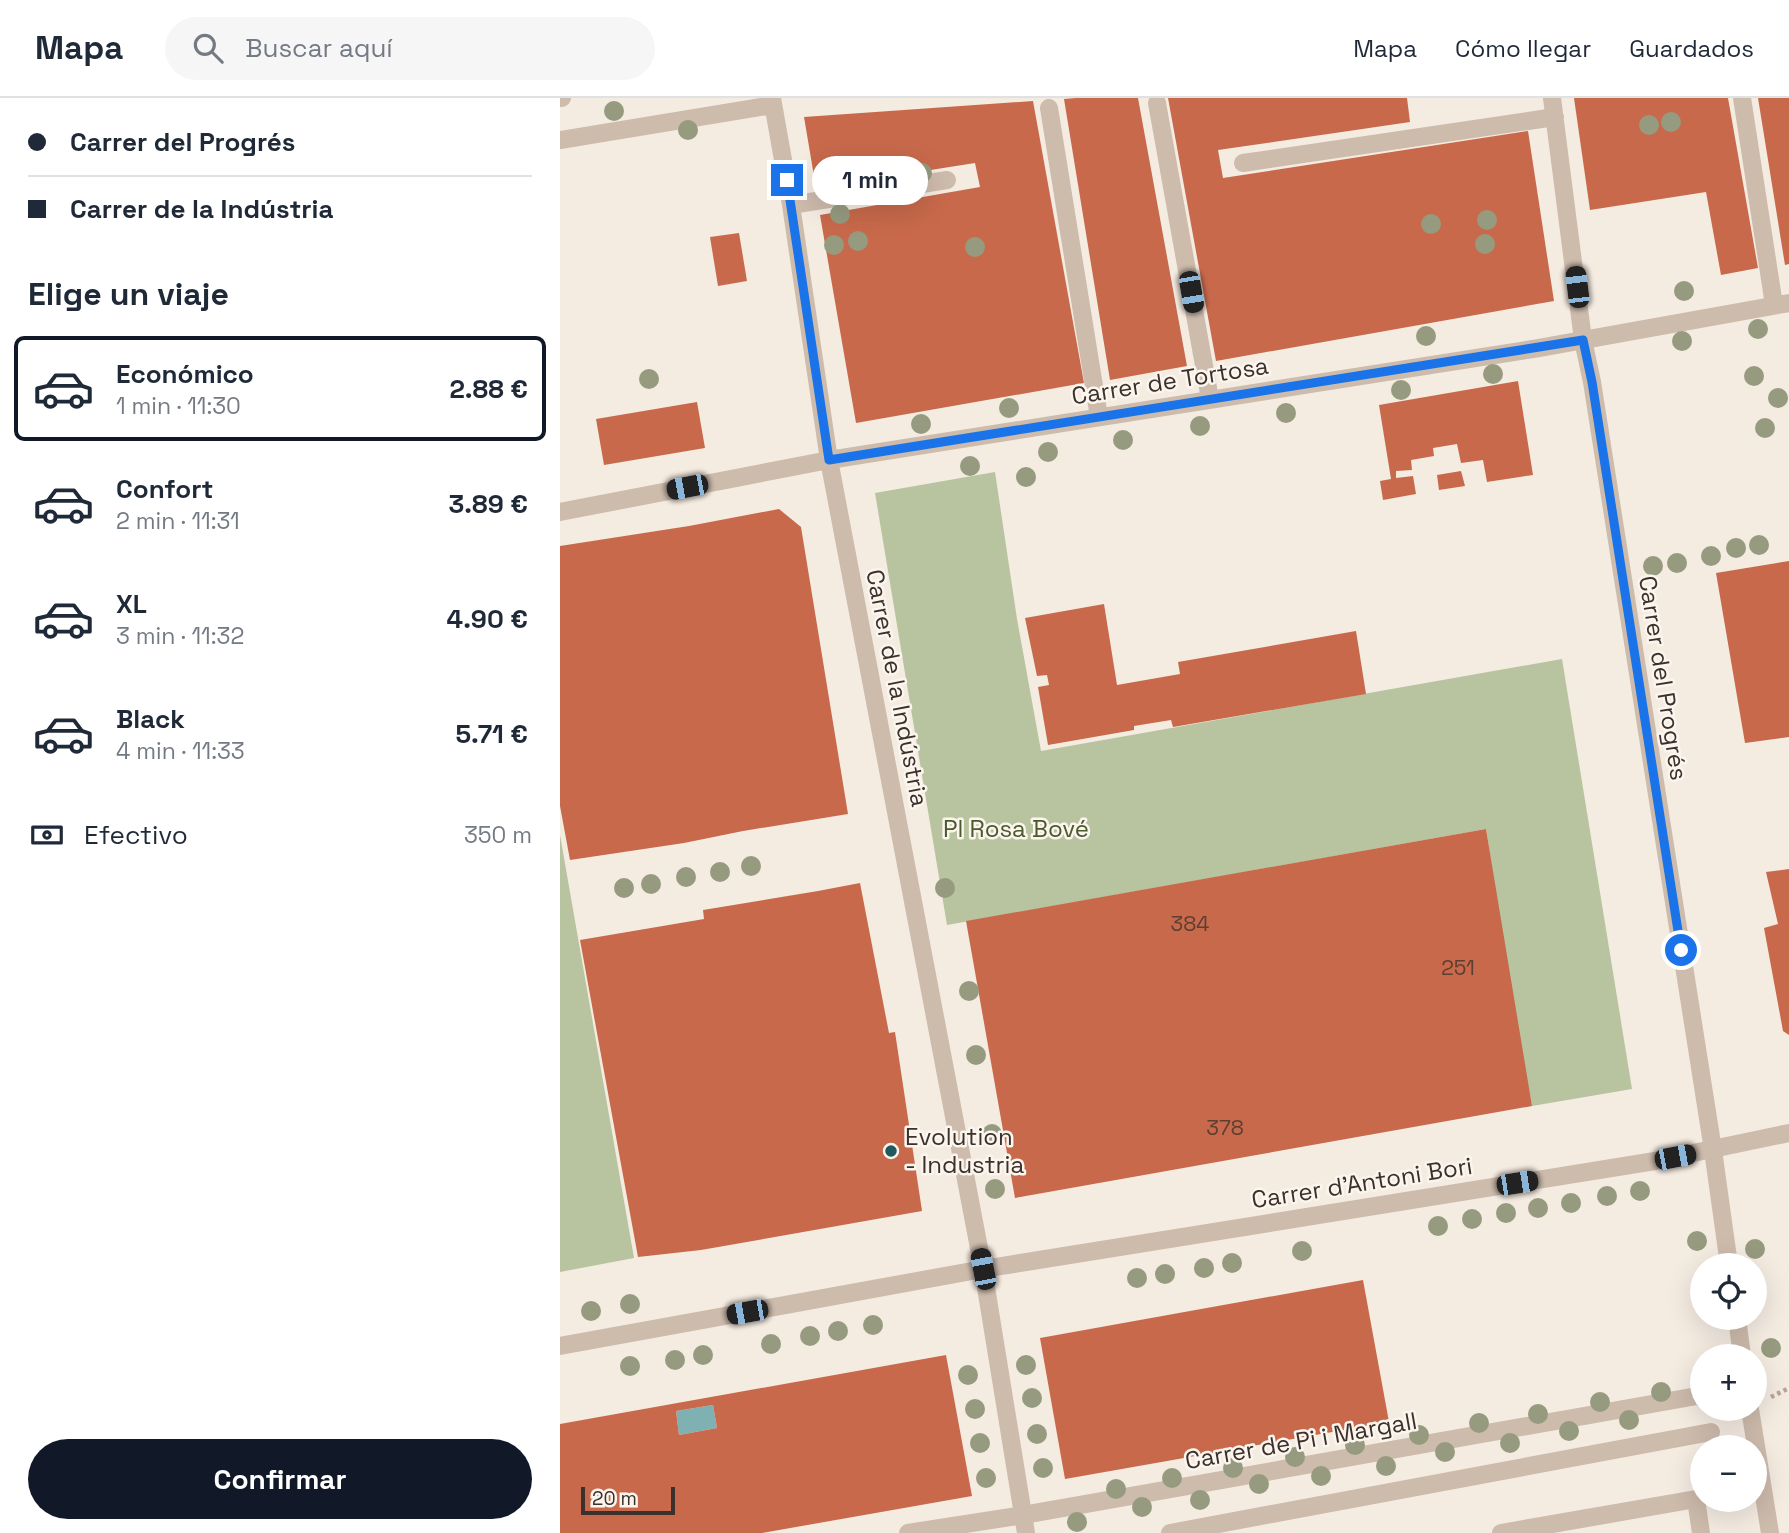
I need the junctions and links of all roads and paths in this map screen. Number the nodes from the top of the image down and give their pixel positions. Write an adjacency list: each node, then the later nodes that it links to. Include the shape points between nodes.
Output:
1 (1552, 98): 6 (street, Carrer del Progrés)
2 (1742, 98): 11 (street)
3 (772, 101): 7 (street); 10 (street, Carrer de la Indústria)
4 (1157, 103): 13 (street)
5 (1049, 108): 14 (street)
6 (1555, 117): 8 (street); 12 (street, Carrer del Progrés)
7 (560, 140)
8 (1242, 163)
9 (947, 180): 10 (street)
10 (791, 205): 15 (street, Carrer de la Indústria)
11 (1782, 304): 12 (street, Carrer de Tortosa)
12 (1583, 340): 13 (street, Carrer de Tortosa); 18 (street, Carrer del Progrés)
13 (1210, 399): 14 (street, Carrer de Tortosa)
14 (1099, 417): 15 (street, Carrer de Tortosa)
15 (829, 460): 16 (street, Carrer de Tortosa); 20 (street, Carrer de la Indústria)
16 (560, 512)
17 (1789, 1133): 18 (street, Carrer d'Antoni Bori)
18 (1713, 1150): 19 (street, Carrer del Progrés); 20 (street, Carrer d'Antoni Bori)
19 (1727, 1253)
20 (983, 1269): 21 (street, Carrer d'Antoni Bori); 27 (street, Carrer de la Indústria)
21 (560, 1346)
22 (1789, 1388): 24 (path)
23 (1690, 1397): 27 (street, Carrer de Pi i Margall)
24 (1767, 1399)
25 (1757, 1421): 33 (street)
26 (1711, 1432): 30 (street)
27 (1023, 1515): 28 (street, Carrer de Pi i Margall); 29 (street, Carrer de la Indústria)
28 (908, 1533)
29 (1026, 1533)
30 (1170, 1533)
31 (1501, 1533): 32 (street, via 1696,1499)
32 (1701, 1533)
33 (1770, 1533)

